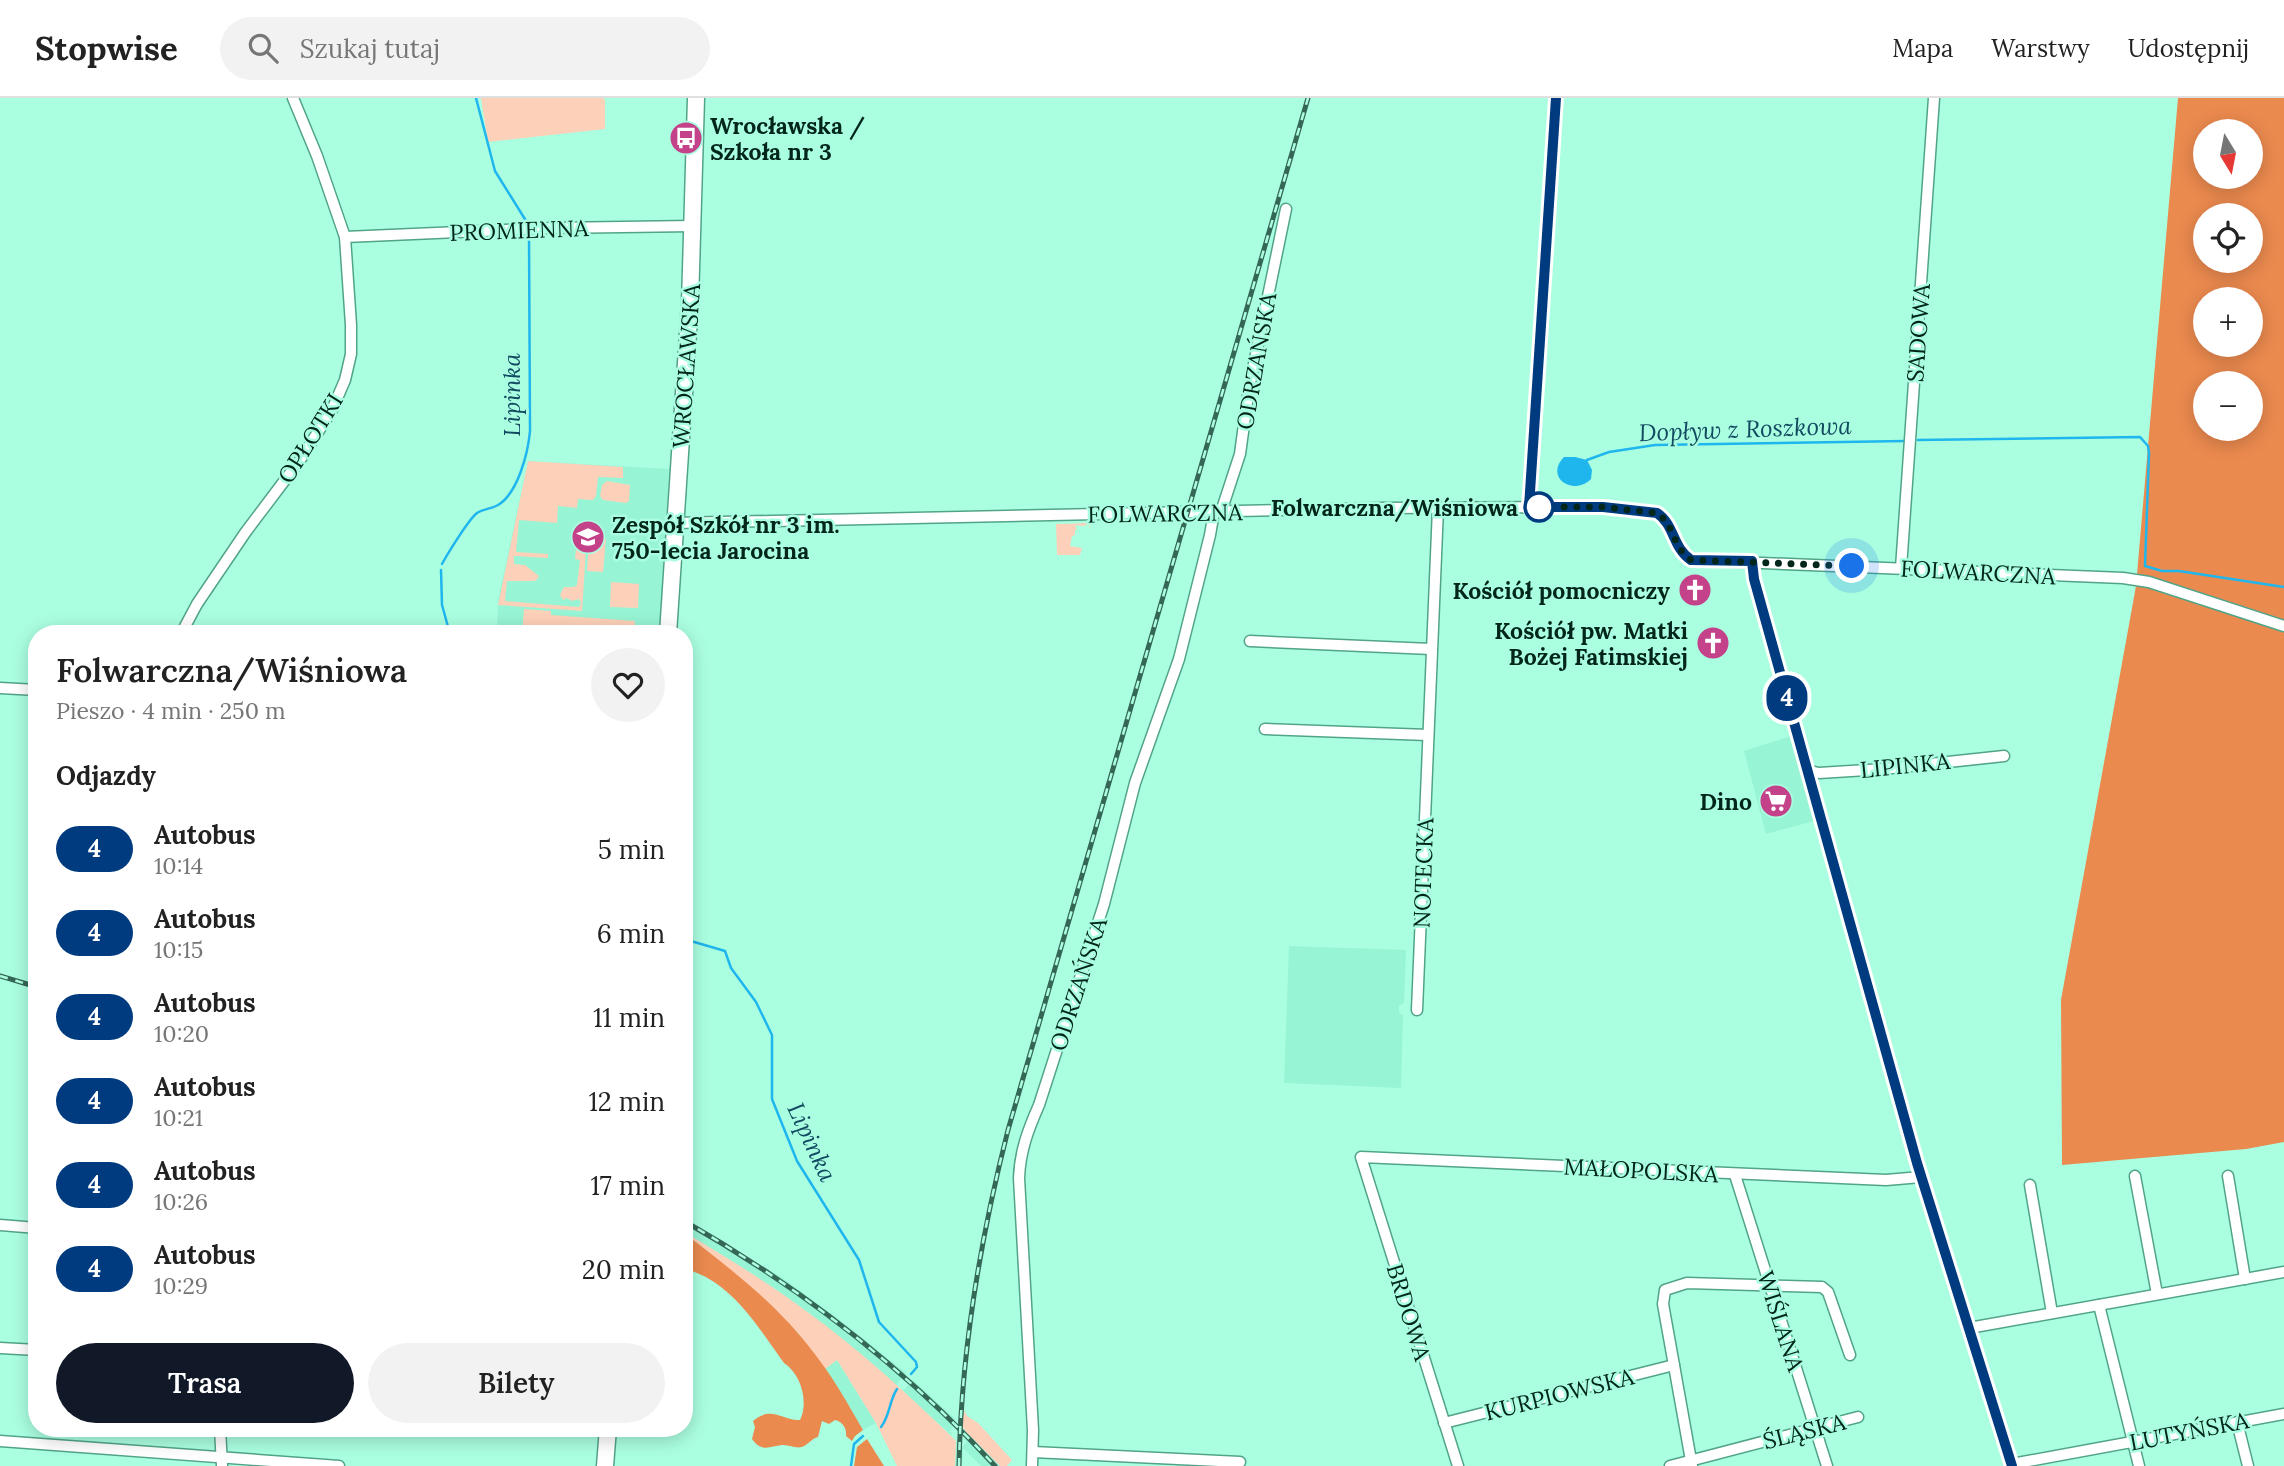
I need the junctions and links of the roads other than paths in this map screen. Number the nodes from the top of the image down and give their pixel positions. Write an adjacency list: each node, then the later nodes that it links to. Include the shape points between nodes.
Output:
1 (293, 98): 7 (street, OPŁOTKI)
2 (696, 98): 6 (main road, WROCŁAWSKA)
3 (1556, 98): 8 (street)
4 (1934, 98): 13 (street, SADOWA)
5 (1286, 209): 10 (street, ODRZAŃSKA, via 1240,454)
6 (693, 226): 7 (street, PROMIENNA); 11 (main road, WROCŁAWSKA)
7 (345, 237): 14 (street, OPŁOTKI, via 351,354 345,380 300,460 245,533)
8 (1529, 507): 9 (street, FOLWARCZNA); 12 (street, FOLWARCZNA, via 1657,513 1664,517 1683,555 1691,560)
9 (1438, 508): 10 (street, FOLWARCZNA); 18 (street, NOTECKA)
10 (1217, 512): 11 (street, FOLWARCZNA); 54 (street, ODRZAŃSKA, via 1179,659 1135,783 1104,904 1020,1155)
11 (676, 523): 15 (main road, WROCŁAWSKA)
12 (1752, 561): 13 (street, FOLWARCZNA); 24 (street)
13 (1901, 568): 16 (street, FOLWARCZNA, via 2123,578 2149,582)
14 (186, 625)
15 (669, 625)
16 (2284, 626)
17 (1250, 641): 18 (street)
18 (1431, 649): 22 (street, NOTECKA)
19 (0, 688): 20 (street)
20 (28, 690)
21 (1265, 729): 22 (street)
22 (1428, 735): 25 (street, NOTECKA)
23 (2004, 756): 24 (street, LIPINKA, via 1883,769)
24 (1806, 770): 30 (street)
25 (1417, 1010)
26 (1361, 1157): 27 (street, MAŁOPOLSKA); 48 (street, BRDOWA)
27 (1735, 1175): 30 (street, MAŁOPOLSKA); 36 (street, WIŚLANA)
28 (2135, 1176): 37 (street)
29 (2228, 1176): 35 (street)
30 (1921, 1177): 40 (street)
31 (2030, 1185): 39 (street)
32 (0, 1225): 33 (street)
33 (28, 1227)
34 (2284, 1272): 35 (street)
35 (2245, 1279): 37 (street)
36 (1769, 1285): 43 (street, via 1822,1287 1828,1292); 44 (street, via 1687,1283 1665,1290 1663,1304); 49 (street, WIŚLANA)
37 (2157, 1294): 38 (street)
38 (2099, 1305): 39 (street); 53 (street)
39 (2052, 1313): 40 (street)
40 (1969, 1328): 58 (street)
41 (0, 1348): 42 (street)
42 (28, 1350)
43 (1850, 1355)
44 (1674, 1365): 48 (street, KURPIOWSKA); 57 (street)
45 (2284, 1414): 47 (street, LUTYŃSKA)
46 (1857, 1417): 49 (street, ŚLĄSKA)
47 (2238, 1422): 53 (street, LUTYŃSKA); 66 (street)
48 (1444, 1423): 62 (street, BRDOWA)
49 (1815, 1428): 57 (street, ŚLĄSKA); 64 (street, WIŚLANA)
50 (220, 1437): 55 (street)
51 (607, 1437): 60 (main road)
52 (0, 1441): 55 (street)
53 (2133, 1442): 58 (street, LUTYŃSKA); 65 (street)
54 (1033, 1452): 56 (street); 61 (street, ODRZAŃSKA)
55 (221, 1462): 59 (street)
56 (1240, 1462)
57 (1692, 1463): 63 (street, ŚLĄSKA)
58 (2012, 1465)
59 (339, 1466)
60 (605, 1466)
61 (1032, 1466)
62 (1458, 1466)
63 (1670, 1466)
64 (1827, 1466)
65 (2139, 1466)
66 (2248, 1466)

